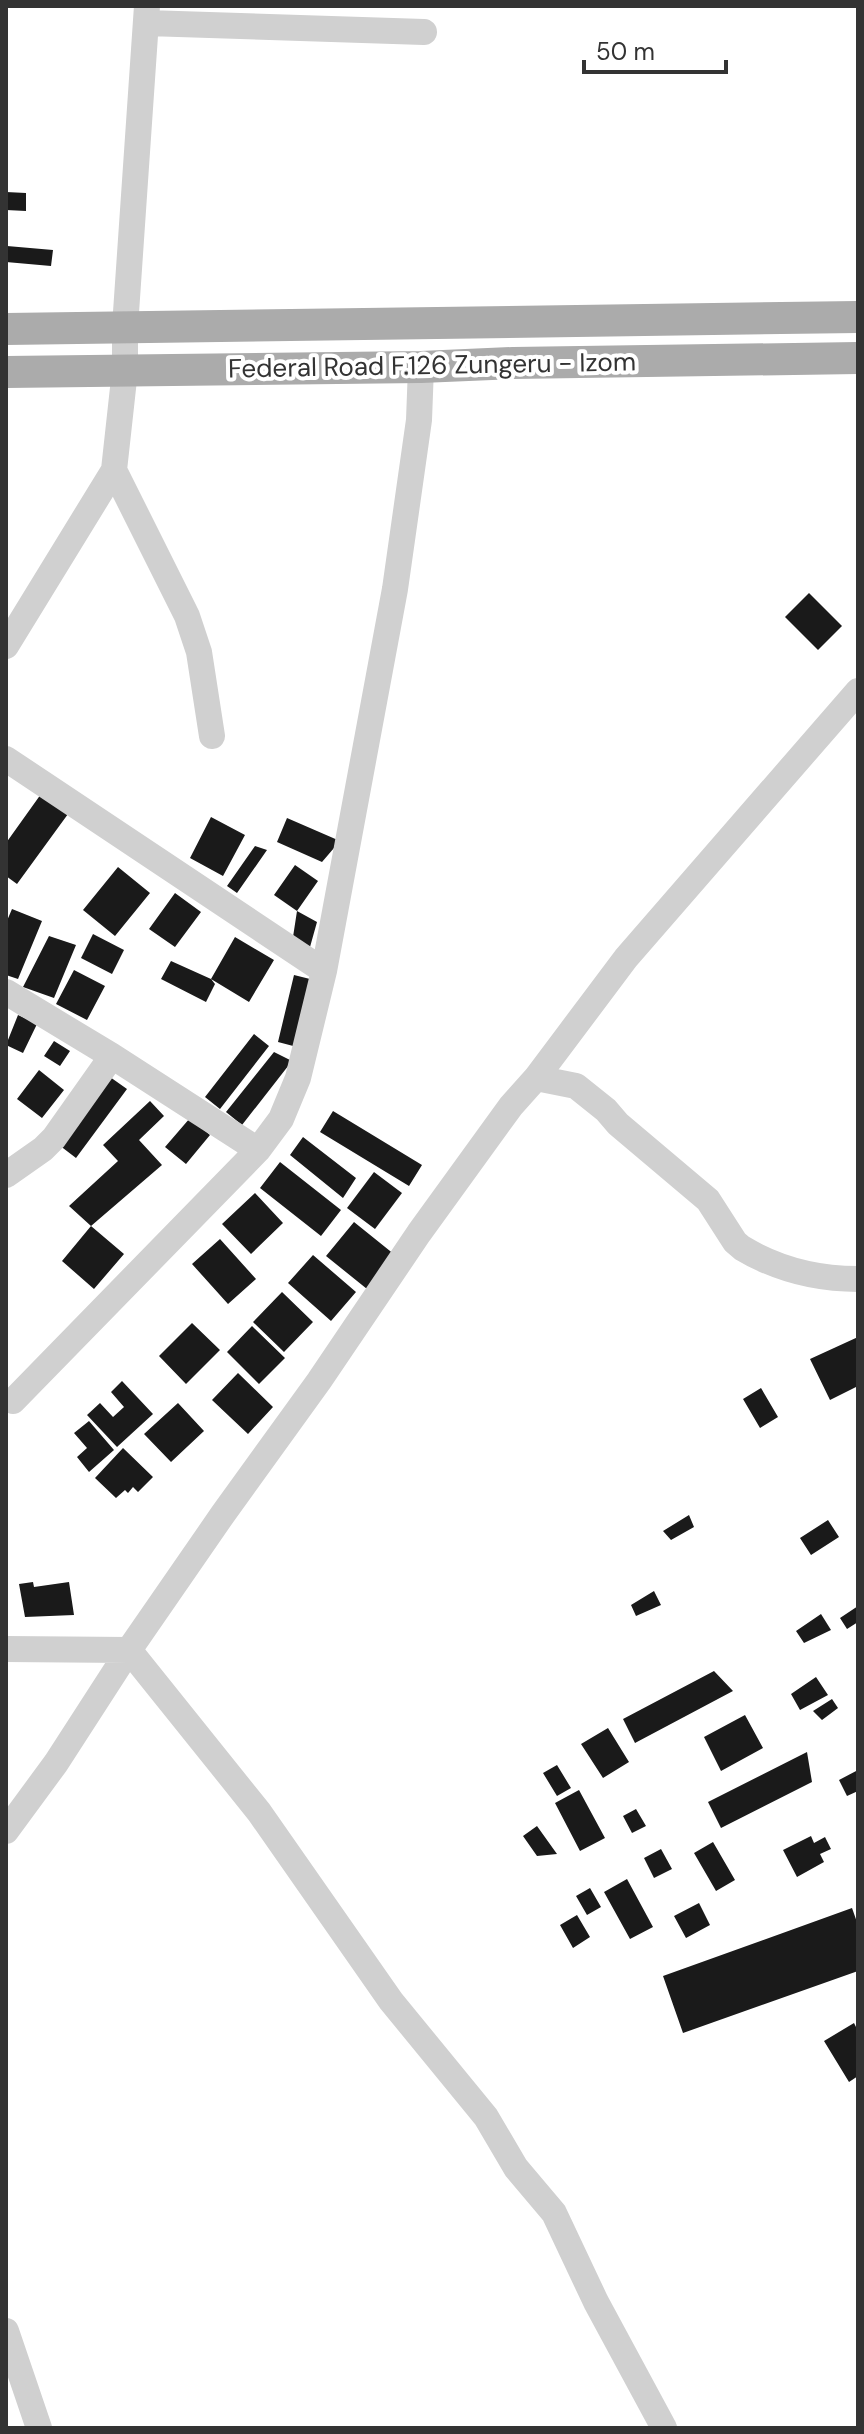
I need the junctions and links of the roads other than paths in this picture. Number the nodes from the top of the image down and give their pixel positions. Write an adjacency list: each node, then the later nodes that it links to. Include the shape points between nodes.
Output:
1 (147, 14): 2 (street); 4 (street)
2 (424, 32)
3 (858, 317): 4 (main road, Federal Road F.126 Zungeru - Izom)
4 (125, 327): 5 (main road, Federal Road F.126 Zungeru - Izom); 8 (street)
5 (6, 329)
6 (858, 358): 7 (main road, Federal Road F.126 Zungeru - Izom)
7 (421, 367): 8 (main road, Federal Road F.126 Zungeru - Izom); 15 (street, via 419,420 395,589)
8 (125, 370): 9 (main road, Federal Road F.126 Zungeru - Izom); 10 (street)
9 (6, 372)
10 (114, 470): 11 (street); 13 (street, via 187,616 199,652)
11 (6, 646)
12 (858, 691): 18 (street, via 626,958)
13 (212, 736)
14 (6, 759): 15 (street)
15 (324, 971): 19 (street, via 298,1078 281,1119)
16 (6, 992): 17 (street)
17 (112, 1056): 19 (street); 20 (street, via 54,1138)
18 (536, 1078): 21 (street, via 576,1086 606,1110 708,1200 735,1242 751,1254 788,1270); 24 (street, via 419,1233)
19 (258, 1150): 22 (street)
20 (6, 1175)
21 (858, 1279)
22 (13, 1401)
23 (6, 1649): 24 (street)
24 (129, 1650): 25 (street); 28 (street, via 259,1812 391,2001 486,2117 516,2168 554,2213)
25 (6, 1831)
26 (6, 2331): 27 (street)
27 (39, 2428)
28 (664, 2428)

